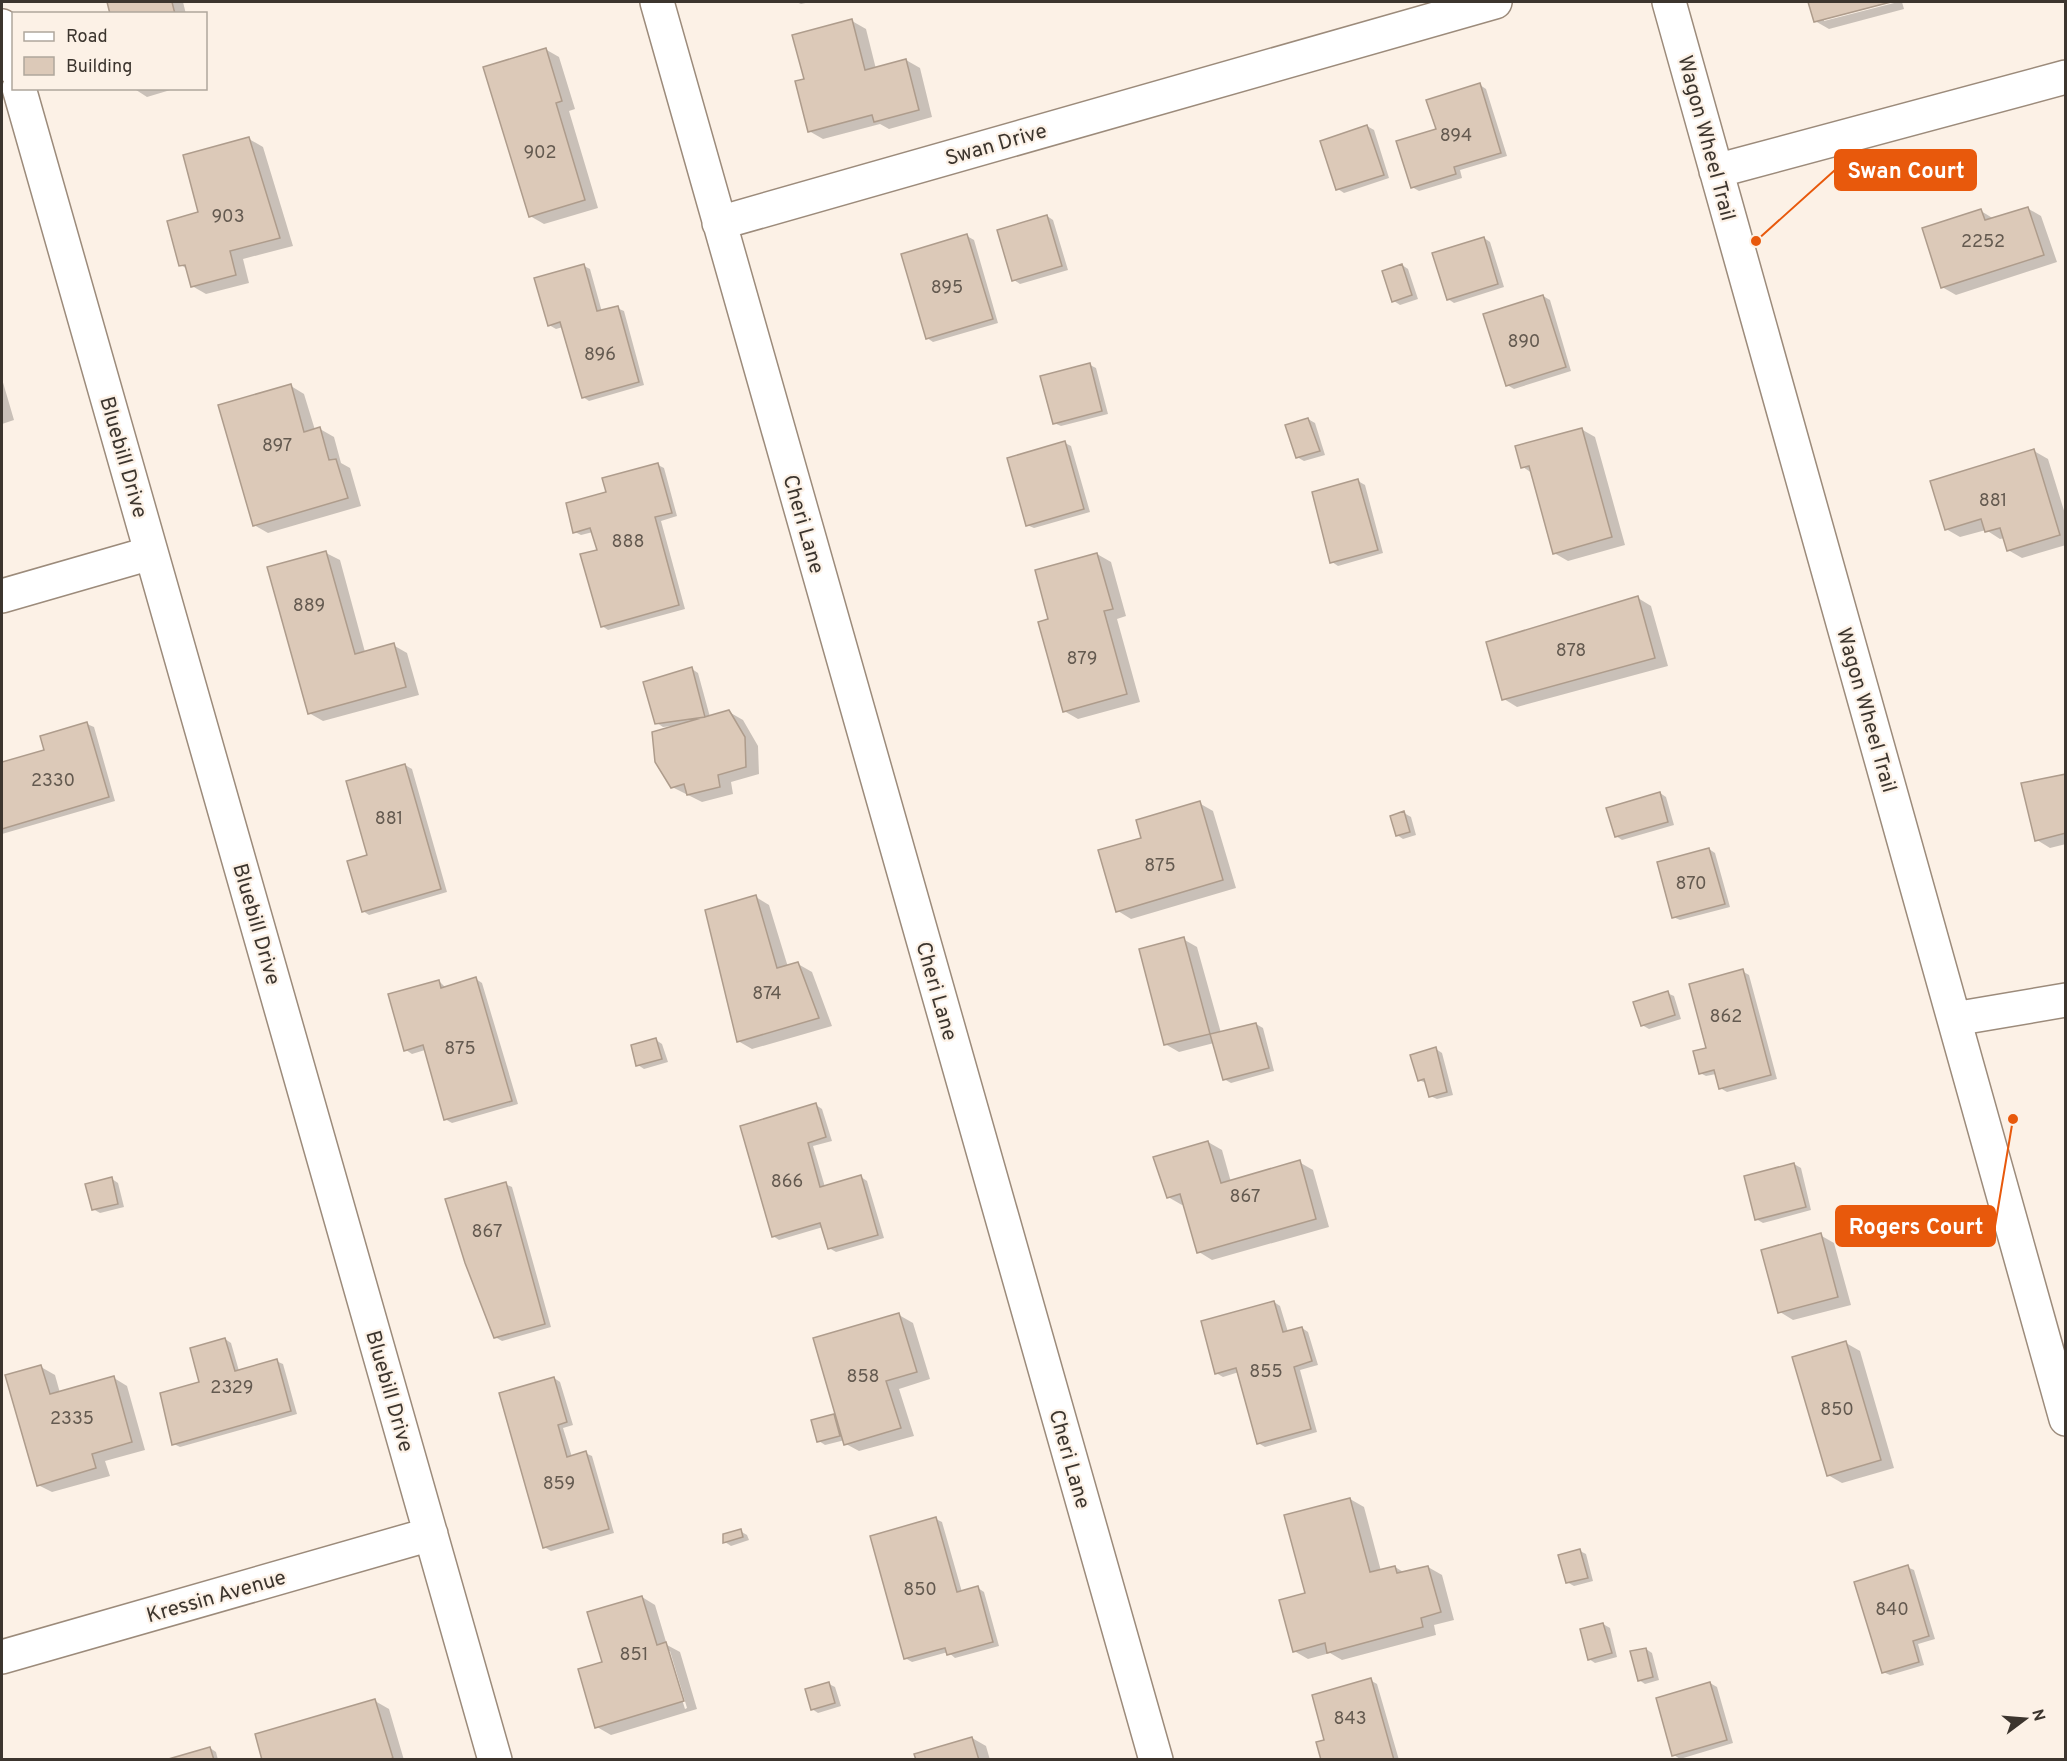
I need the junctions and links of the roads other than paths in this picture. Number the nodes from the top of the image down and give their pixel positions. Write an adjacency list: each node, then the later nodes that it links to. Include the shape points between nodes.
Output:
1 (657, 2): 9 (street)
2 (1495, 2): 9 (street, Swan Drive)
3 (1670, 2): 8 (street, Wagon Wheel Trail)
4 (2, 26): 5 (street)
5 (12, 62)
6 (2066, 77): 8 (street)
7 (20, 90): 10 (street, Bluebill Drive)
8 (1716, 171): 13 (street, Wagon Wheel Trail)
9 (719, 223): 18 (street, Cheri Lane)
10 (151, 553): 11 (street); 15 (street, Bluebill Drive)
11 (2, 596)
12 (2066, 1000): 13 (street)
13 (1954, 1019): 14 (street, Wagon Wheel Trail)
14 (2066, 1419)
15 (431, 1534): 16 (street, Kressin Avenue); 17 (street, Bluebill Drive)
16 (2, 1657)
17 (495, 1760)
18 (1156, 1760)

